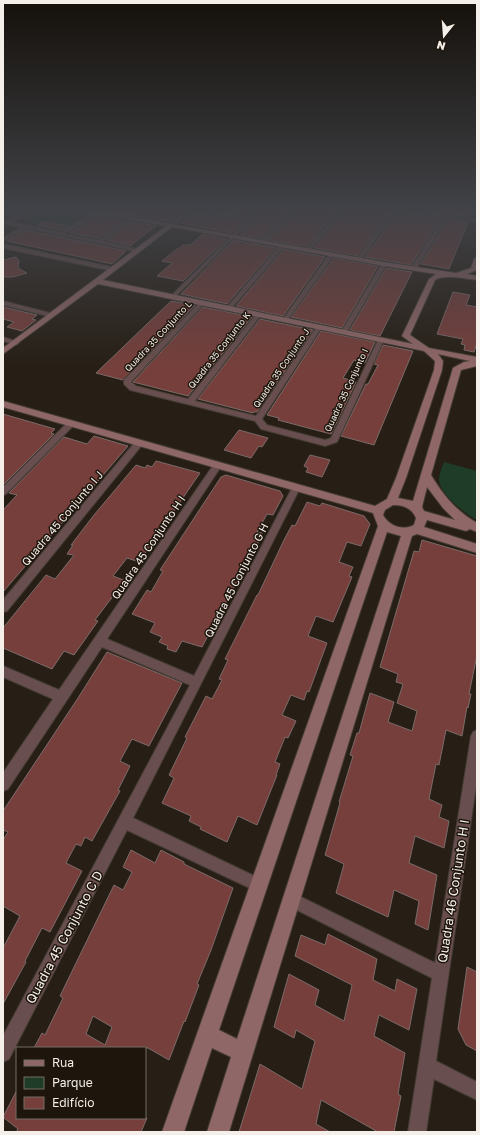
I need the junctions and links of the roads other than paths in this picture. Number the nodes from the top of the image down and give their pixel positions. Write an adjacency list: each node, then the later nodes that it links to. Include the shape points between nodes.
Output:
1 (74, 261): 11 (street)
2 (123, 261): 11 (street)
3 (208, 261): 16 (street)
4 (269, 261): 19 (street)
5 (327, 261): 22 (street)
6 (369, 261): 9 (street)
7 (418, 261): 10 (street)
8 (476, 261): 12 (street, via 474,269)
9 (384, 264): 10 (street); 24 (street)
10 (414, 268): 12 (street); 14 (street)
11 (112, 269): 15 (street)
12 (456, 275): 13 (street); 14 (street)
13 (477, 278)
14 (432, 279): 25 (street)
15 (96, 281): 16 (street); 21 (street)
16 (172, 297): 18 (street)
17 (3, 303): 21 (street)
18 (202, 303): 19 (street); 32 (street, Quadra 35 Conjunto L)
19 (229, 308): 20 (street)
20 (259, 314): 22 (street); 34 (street, Quadra 35 Conjunto K)
21 (52, 315): 28 (street)
22 (285, 320): 23 (street)
23 (319, 327): 24 (street); 37 (street, Quadra 35 Conjunto J)
24 (344, 332): 27 (street)
25 (406, 336): 27 (street); 29 (street)
26 (3, 339): 28 (street)
27 (385, 340): 29 (street); 37 (street, Quadra 35 Conjunto I, via 334,440 326,442 264,427)
28 (16, 343): 30 (street)
29 (424, 348): 31 (street); 33 (street, via 439,361)
30 (3, 352)
31 (477, 361): 35 (street, via 457,368)
32 (127, 382): 34 (street, Quadra 35 Conjunto K, via 133,388)
33 (429, 397): 35 (street); 44 (street)
34 (190, 402): 37 (street)
35 (446, 402): 41 (street)
36 (3, 405): 38 (street)
37 (258, 418)
38 (71, 424): 39 (street); 43 (street)
39 (139, 443): 40 (street); 50 (street, Quadra 45 Conjunto I J)
40 (217, 466): 42 (street); 51 (street, Quadra 45 Conjunto H I)
41 (425, 475): 45 (street); 47 (street, via 444,504 459,518)
42 (296, 488): 46 (street); 53 (street, Quadra 45 Conjunto G H)
43 (3, 492)
44 (391, 501): 45 (street, via 404,502); 46 (street, via 380,507)
45 (418, 511): 47 (street); 48 (street, via 421,522)
46 (381, 518): 48 (street, via 395,531); 58 (street)
47 (477, 529)
48 (412, 531): 49 (street); 59 (street, via 400,553)
49 (477, 549)
50 (3, 608)
51 (100, 641): 53 (street); 54 (street, Quadra 45 Conjunto H I)
52 (3, 671): 54 (street)
53 (197, 683): 57 (street, Quadra 45 Conjunto G H)
54 (61, 698): 56 (street, Quadra 45 Conjunto H I)
55 (477, 736): 60 (street, Quadra 46 Conjunto H I)
56 (3, 784)
57 (124, 821): 58 (street); 63 (street, Quadra 45 Conjunto C D)
58 (258, 885): 61 (street)
59 (292, 900): 60 (street); 62 (street)
60 (441, 974): 64 (street, Quadra 46 Conjunto H I)
61 (206, 1034): 62 (street); 66 (street)
62 (243, 1052): 67 (street)
63 (3, 1053)
64 (427, 1066): 65 (street); 68 (street, Quadra 46 Conjunto H I)
65 (477, 1091)
66 (173, 1132)
67 (218, 1132)
68 (417, 1132)

